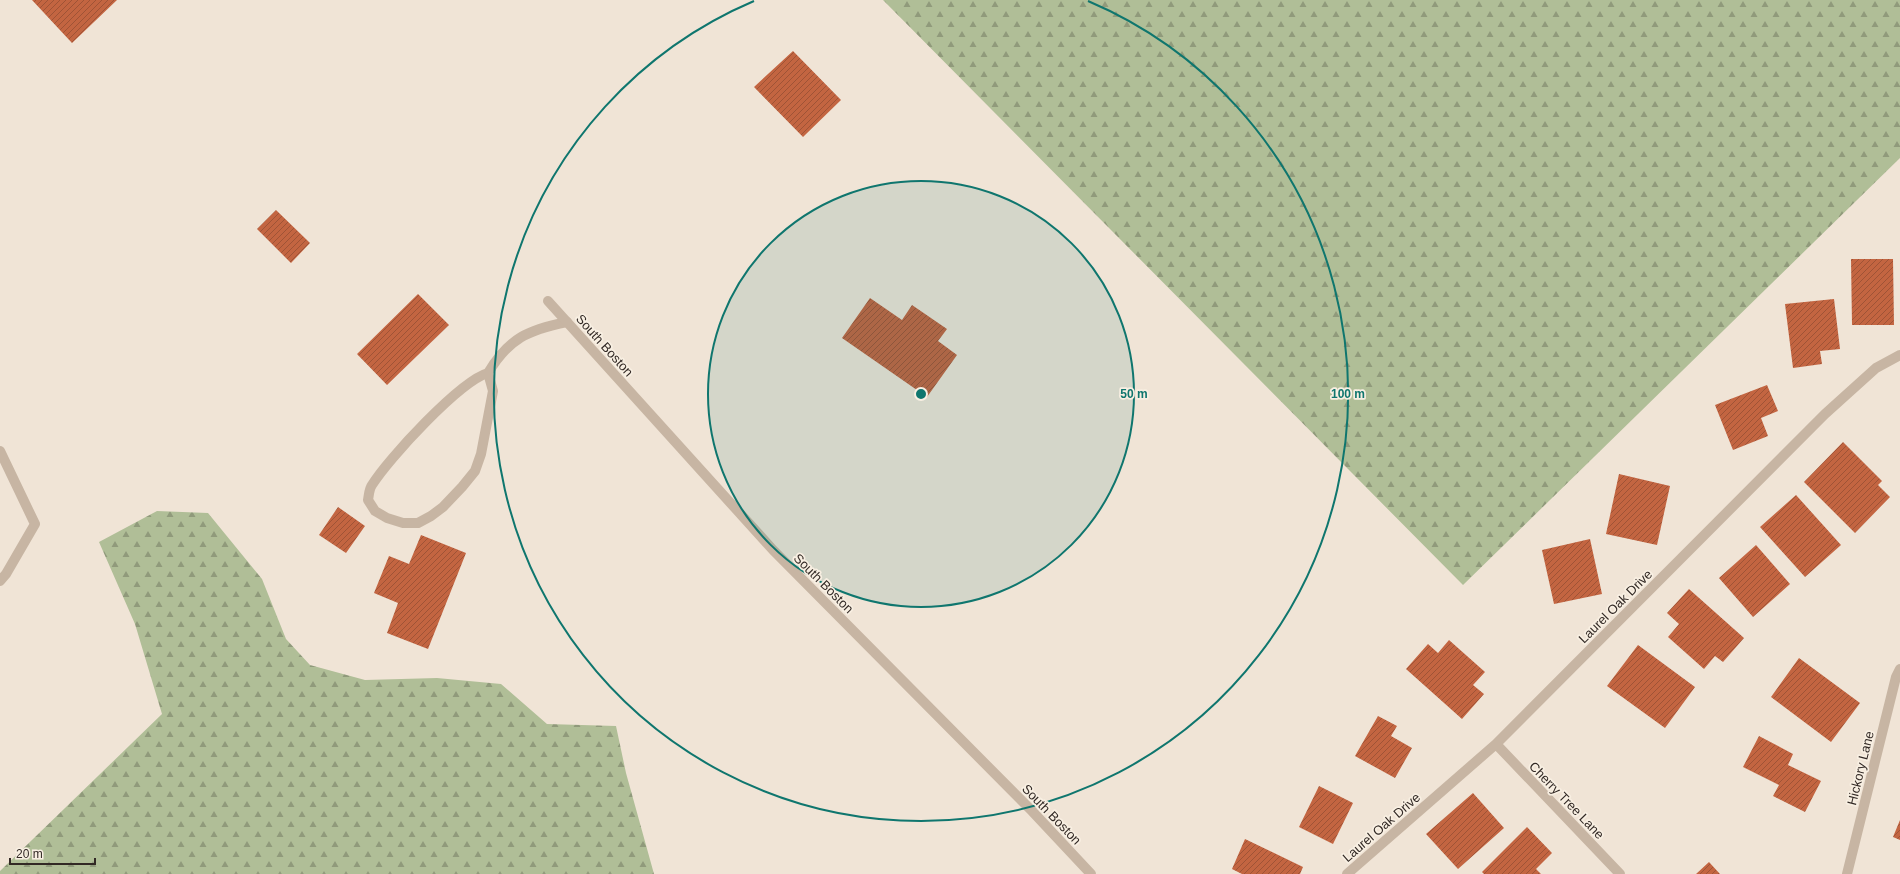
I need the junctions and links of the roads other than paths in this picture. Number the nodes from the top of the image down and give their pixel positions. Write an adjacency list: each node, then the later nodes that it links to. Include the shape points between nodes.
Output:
1 (548, 301): 2 (street, South Boston)
2 (567, 322): 4 (street, via 538,328 520,337 499,356); 9 (street, South Boston, via 773,550 1032,811)
3 (1900, 355): 8 (street, Laurel Oak Drive, via 1876,368 1824,414)
4 (488, 373): 4 (street, via 493,391 481,454 474,471 462,487 431,516 418,523 403,523 375,511 368,500 371,487 393,457 464,387)
5 (0, 451): 6 (street, via 35,524)
6 (0, 581)
7 (1900, 670): 12 (street, Hickory Lane, via 1896,677)
8 (1496, 744): 10 (street, Laurel Oak Drive); 11 (street, Cherry Tree Lane)
9 (1091, 874)
10 (1347, 874)
11 (1620, 874)
12 (1847, 874)

